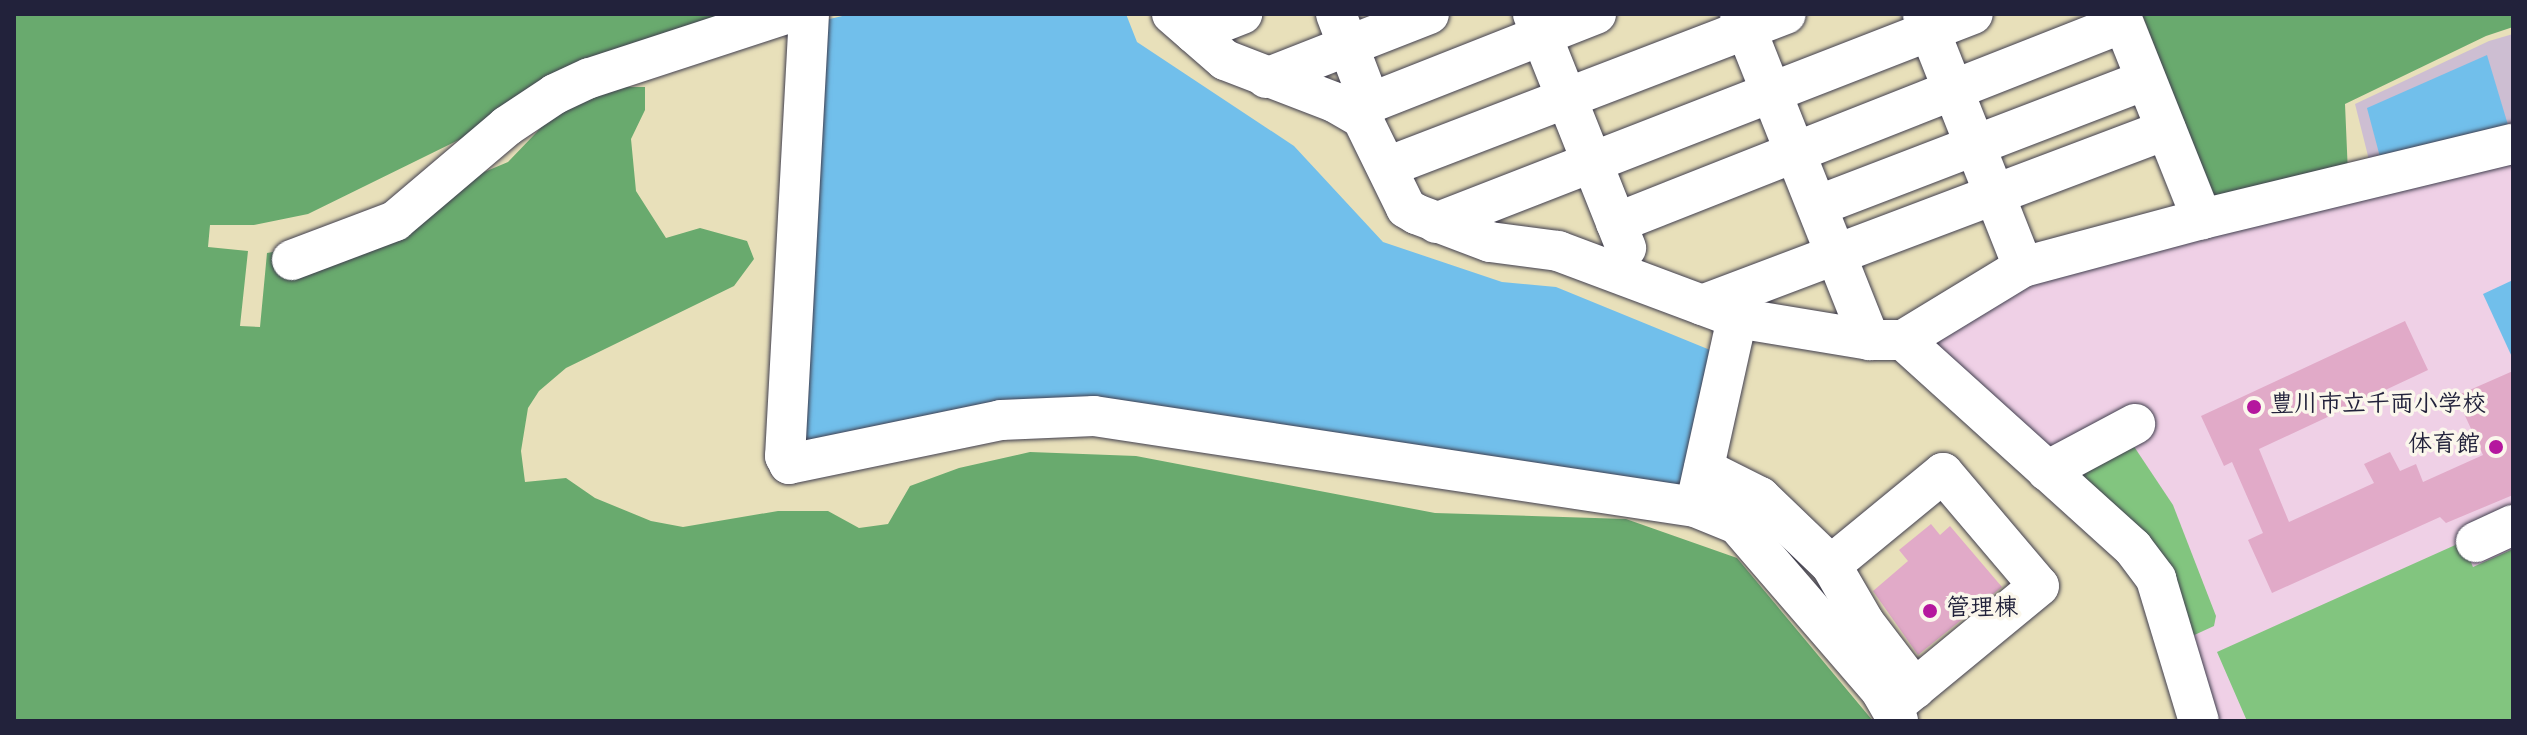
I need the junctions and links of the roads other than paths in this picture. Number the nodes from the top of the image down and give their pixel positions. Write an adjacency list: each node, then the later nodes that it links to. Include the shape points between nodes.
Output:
1 (786, 14): 32 (street, via 555,94 507,126 395,221)
2 (809, 14): 39 (street, via 785,456 789,464 1001,420 1094,416)
3 (1242, 14): 11 (street)
4 (1429, 14): 13 (street)
5 (1596, 14): 12 (street)
6 (1786, 14): 9 (street)
7 (1973, 14): 10 (street)
8 (2121, 18): 15 (street); 16 (street)
9 (1743, 22): 17 (street); 18 (street)
10 (1927, 22): 16 (street); 17 (street)
11 (1183, 24): 14 (street, via 1225,60)
12 (1537, 25): 18 (street); 19 (street)
13 (1342, 30): 14 (street); 19 (street)
14 (1266, 78): 19 (street)
15 (2146, 80): 20 (street); 22 (street)
16 (1953, 90): 22 (street); 23 (street)
17 (1771, 93): 23 (street); 24 (street)
18 (1566, 98): 24 (street); 25 (street)
19 (1366, 110): 25 (street)
20 (2166, 130): 26 (street); 28 (street)
21 (2513, 144): 28 (street)
22 (1975, 145): 26 (street); 27 (street)
23 (1795, 152): 27 (street); 30 (street)
24 (1592, 162): 29 (street); 30 (street)
25 (1387, 167): 29 (street, via 1406,208)
26 (1995, 195): 31 (street); 33 (street)
27 (1817, 206): 31 (street)
28 (2202, 219): 33 (street)
29 (1436, 223): 34 (street, via 1490,242 1558,251)
30 (1616, 223): 34 (street)
31 (1836, 255): 35 (street); 36 (street)
32 (292, 260)
33 (2023, 267): 36 (street)
34 (1639, 281): 35 (street)
35 (1720, 312): 36 (street); 39 (street)
36 (1887, 340): 38 (street)
37 (2135, 424): 38 (street)
38 (2047, 471): 44 (street, via 2133,548 2156,579)
39 (1699, 488): 42 (street, via 1760,497); 43 (street)
40 (2513, 525): 41 (street)
41 (2476, 542)
42 (1831, 565): 43 (street); 43 (street, via 1943,473 2039,586)
43 (1902, 706)
44 (2199, 721)

